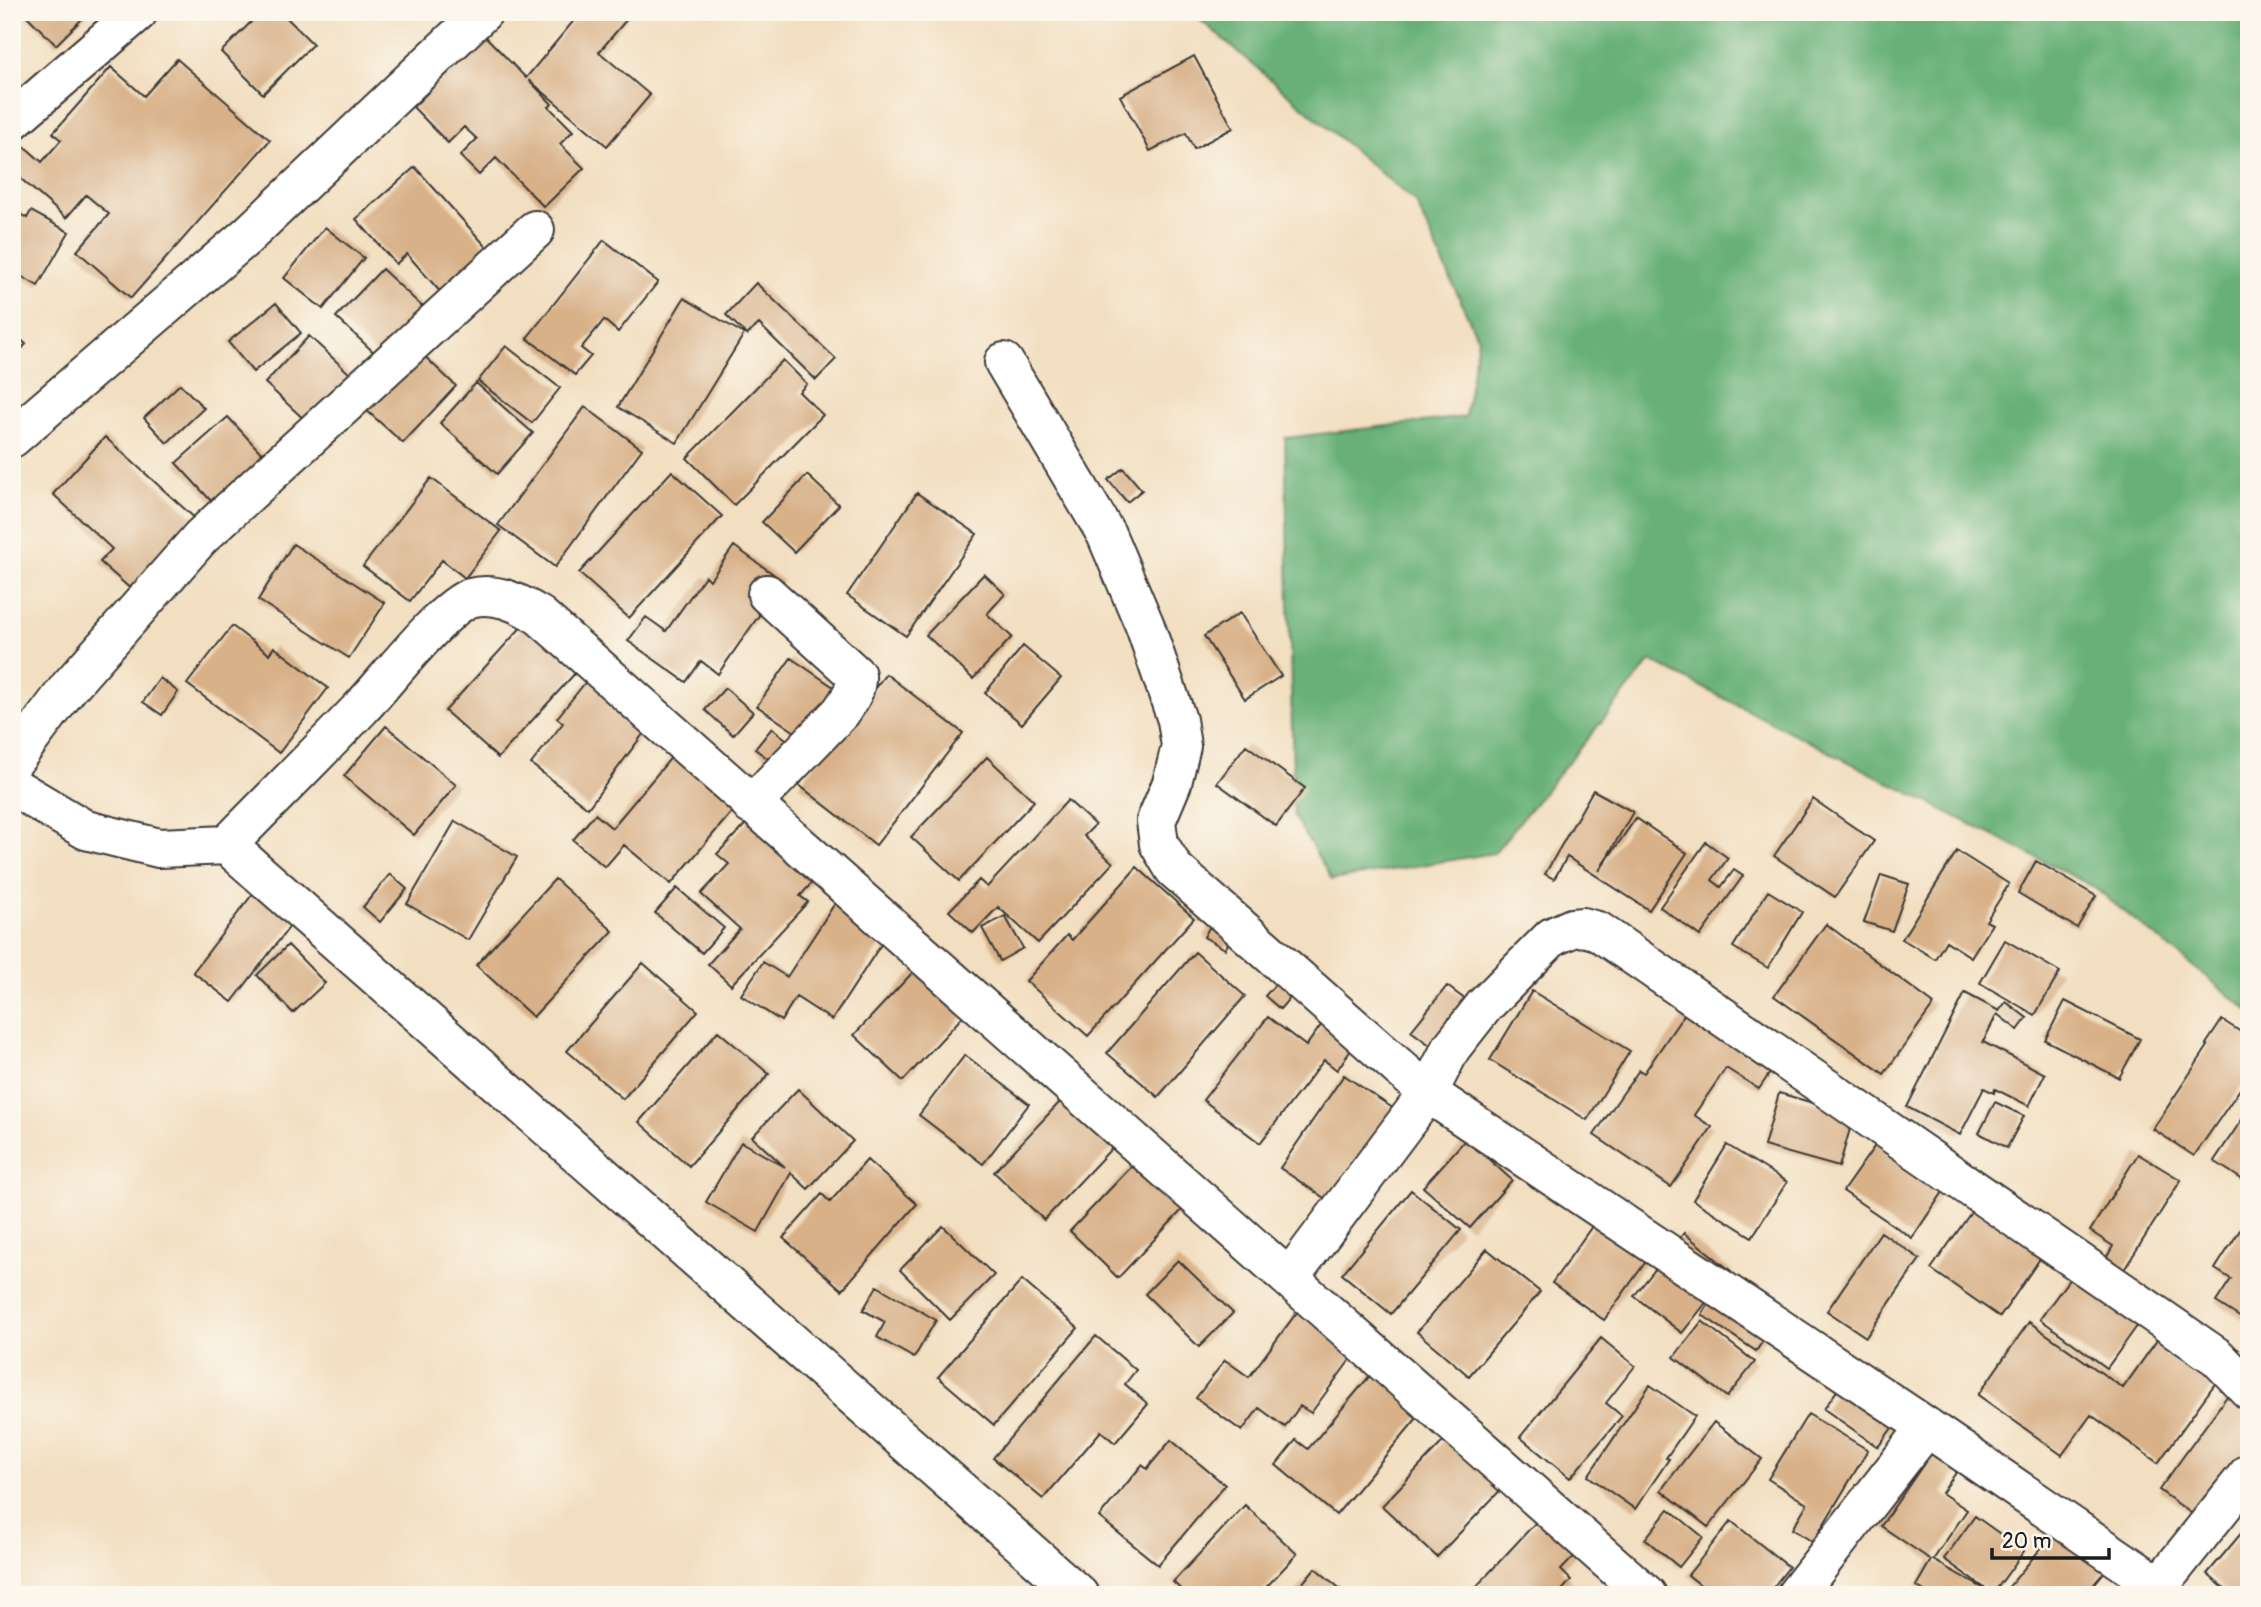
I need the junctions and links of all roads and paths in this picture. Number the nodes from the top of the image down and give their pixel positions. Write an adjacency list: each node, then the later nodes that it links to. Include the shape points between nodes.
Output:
1 (138, 12): 3 (street)
2 (483, 12): 6 (street, via 247,236)
3 (12, 121)
4 (535, 230): 8 (street, via 201,537 69,687)
5 (1004, 362): 12 (street, via 1106,534 1145,626 1177,720 1181,746 1156,821 1159,844 1174,869)
6 (12, 438)
7 (767, 594): 10 (street, via 856,675 857,683 841,712)
8 (12, 763)
9 (12, 786): 11 (street, via 86,830 159,848)
10 (751, 805): 11 (street, via 540,616 516,601 470,598 449,610); 13 (street)
11 (227, 845): 18 (street)
12 (1428, 1093): 13 (street); 14 (street, via 1451,1048 1484,1006 1552,937 1573,928 1598,931 2217,1357); 15 (street)
13 (1290, 1277): 19 (street)
14 (2249, 1391)
15 (1927, 1427): 17 (street); 20 (street)
16 (2249, 1473): 17 (street)
17 (2163, 1590)
18 (1079, 1595)
19 (1647, 1595)
20 (1796, 1595)

